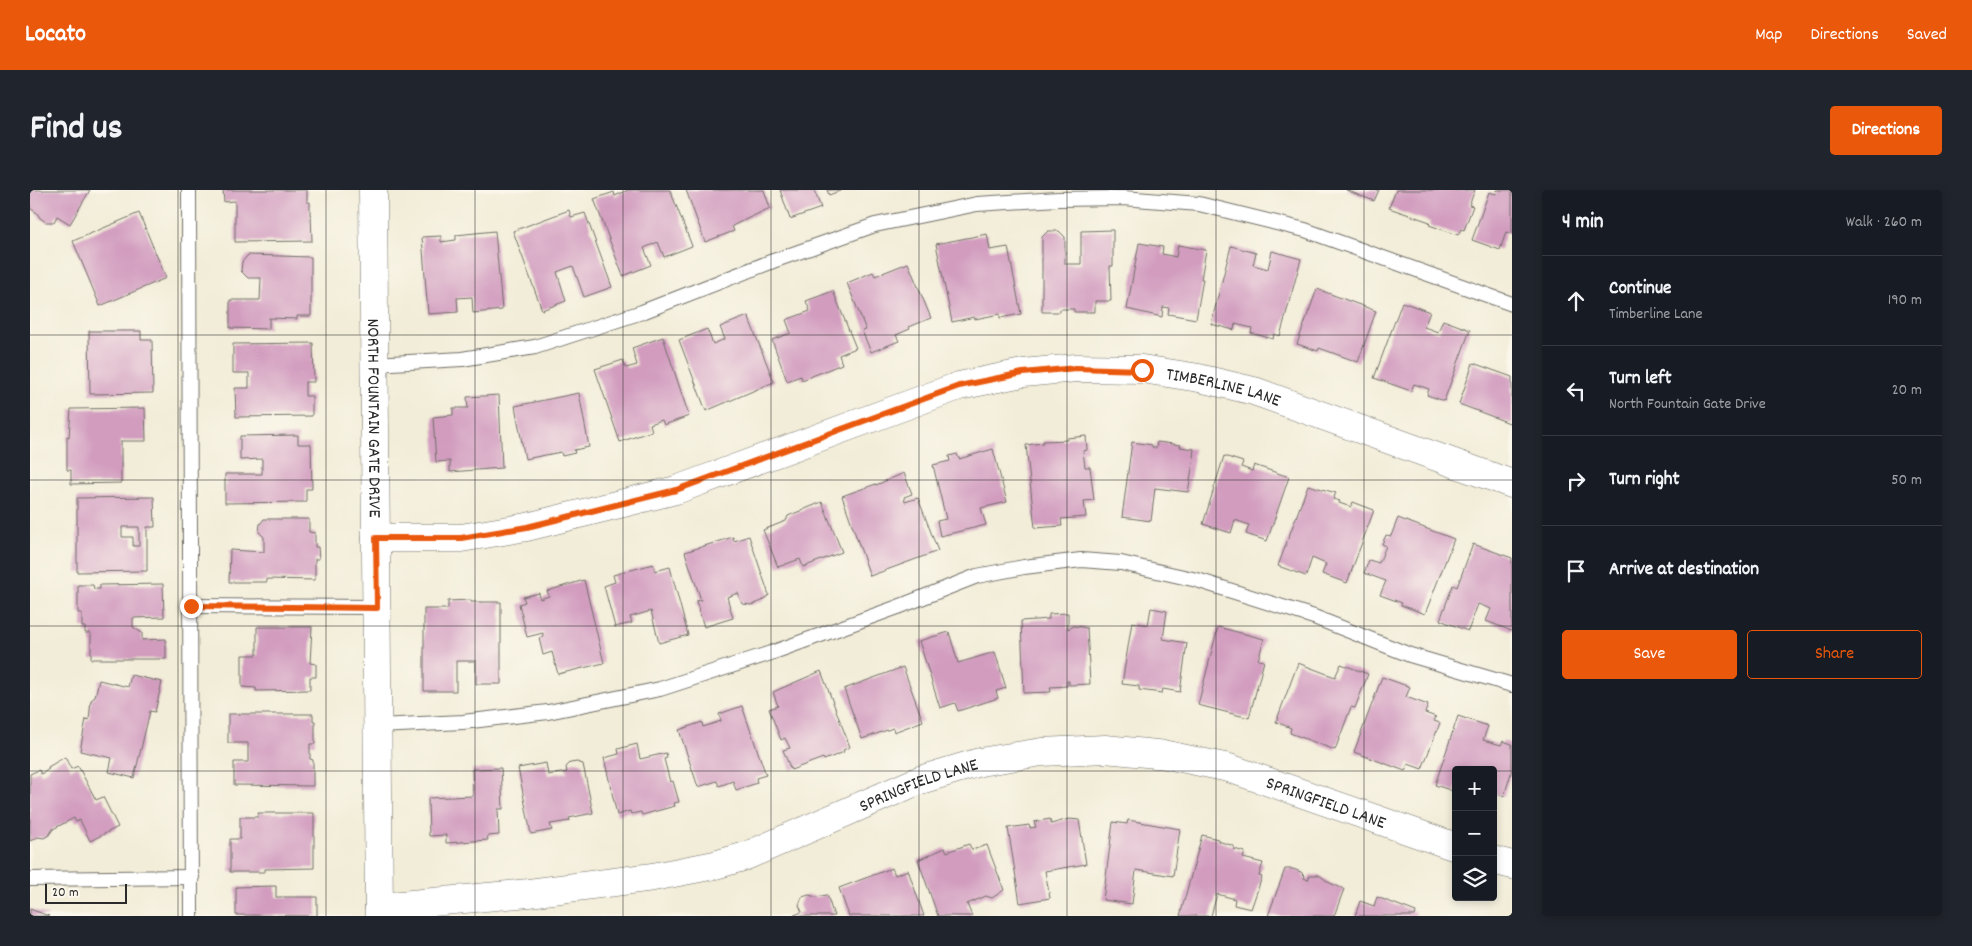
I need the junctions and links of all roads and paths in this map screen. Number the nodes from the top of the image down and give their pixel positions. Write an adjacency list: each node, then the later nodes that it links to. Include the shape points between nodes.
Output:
1 (189, 190): 7 (lane)
2 (373, 190): 4 (street, NORTH FOUNTAIN GATE DRIVE)
3 (1512, 304): 4 (lane, via 1305,230 1199,204 1123,198 1058,199 977,204 874,225 642,312 535,347 462,358)
4 (374, 364): 6 (street, NORTH FOUNTAIN GATE DRIVE)
5 (1512, 484): 6 (street, TIMBERLINE LANE, via 1254,391 1199,378 1142,370 1076,368 1023,373 959,386 676,490 536,524 461,538)
6 (376, 538): 8 (street, NORTH FOUNTAIN GATE DRIVE)
7 (191, 606): 8 (lane); 14 (lane)
8 (377, 608): 10 (street, NORTH FOUNTAIN GATE DRIVE)
9 (1512, 685): 10 (lane, via 1410,655 1314,617 1197,580 1121,563 1081,560 977,576 771,653 660,689 548,712 463,722)
10 (378, 726): 16 (street, NORTH FOUNTAIN GATE DRIVE)
11 (1452, 846): 16 (street, SPRINGFIELD LANE, via 1229,768 1167,755 1114,750 1042,752 980,762 920,780 746,856 715,866 654,877)
12 (1497, 861): 13 (street)
13 (1512, 865)
14 (192, 877): 15 (lane); 17 (lane)
15 (30, 879)
16 (379, 911)
17 (191, 916)

